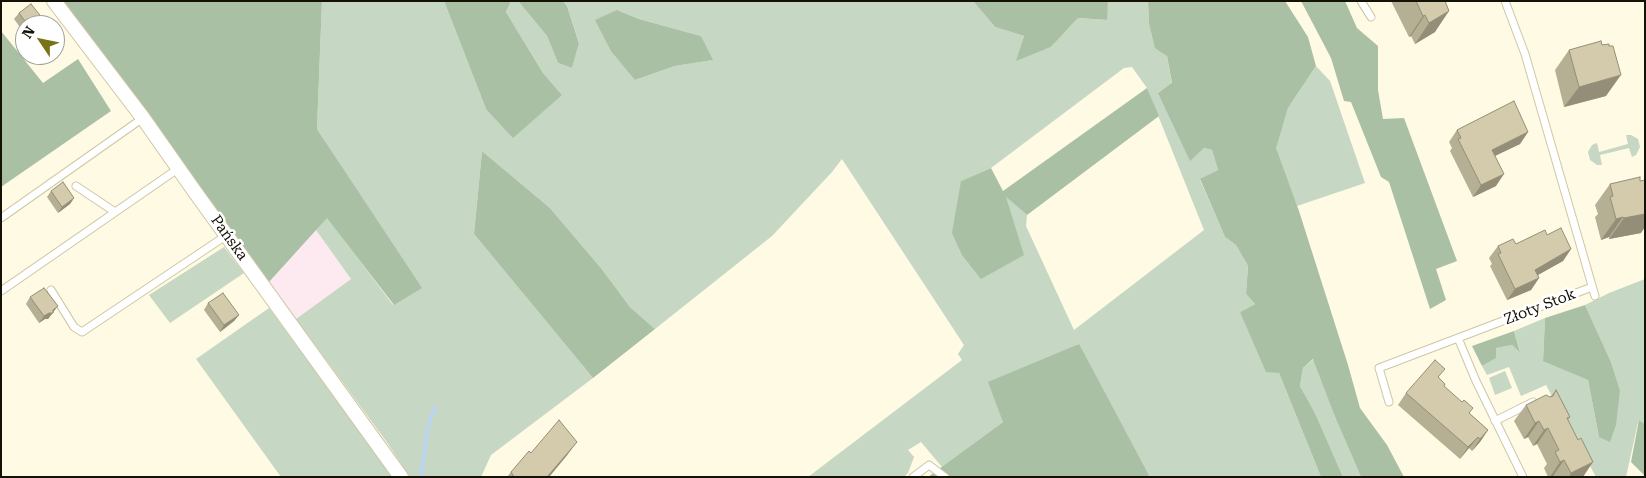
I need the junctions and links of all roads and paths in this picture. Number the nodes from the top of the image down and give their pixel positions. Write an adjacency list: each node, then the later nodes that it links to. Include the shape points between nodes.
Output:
1 (54, 1): 5 (street, Pańska)
2 (1361, 1): 4 (lane)
3 (1505, 1): 11 (lane, Złoty Stok, via 1525,54)
4 (1371, 18)
5 (143, 118): 6 (street, Pańska); 9 (lane)
6 (179, 168): 8 (lane); 10 (street, Pańska)
7 (76, 186): 8 (lane)
8 (115, 212): 13 (lane)
9 (1, 218)
10 (226, 235): 12 (lane, via 82,332 74,327); 19 (street, Pańska)
11 (1592, 287): 14 (lane); 15 (lane, Złoty Stok)
12 (51, 290)
13 (1, 291)
14 (1595, 296)
15 (1458, 338): 16 (lane, Złoty Stok, via 1379,368); 18 (lane)
16 (1389, 402)
17 (1540, 408): 18 (lane, via 1535,400)
18 (1495, 421): 22 (lane)
19 (401, 477)
20 (913, 477): 21 (lane, via 929,465)
21 (946, 477)
22 (1523, 477)

